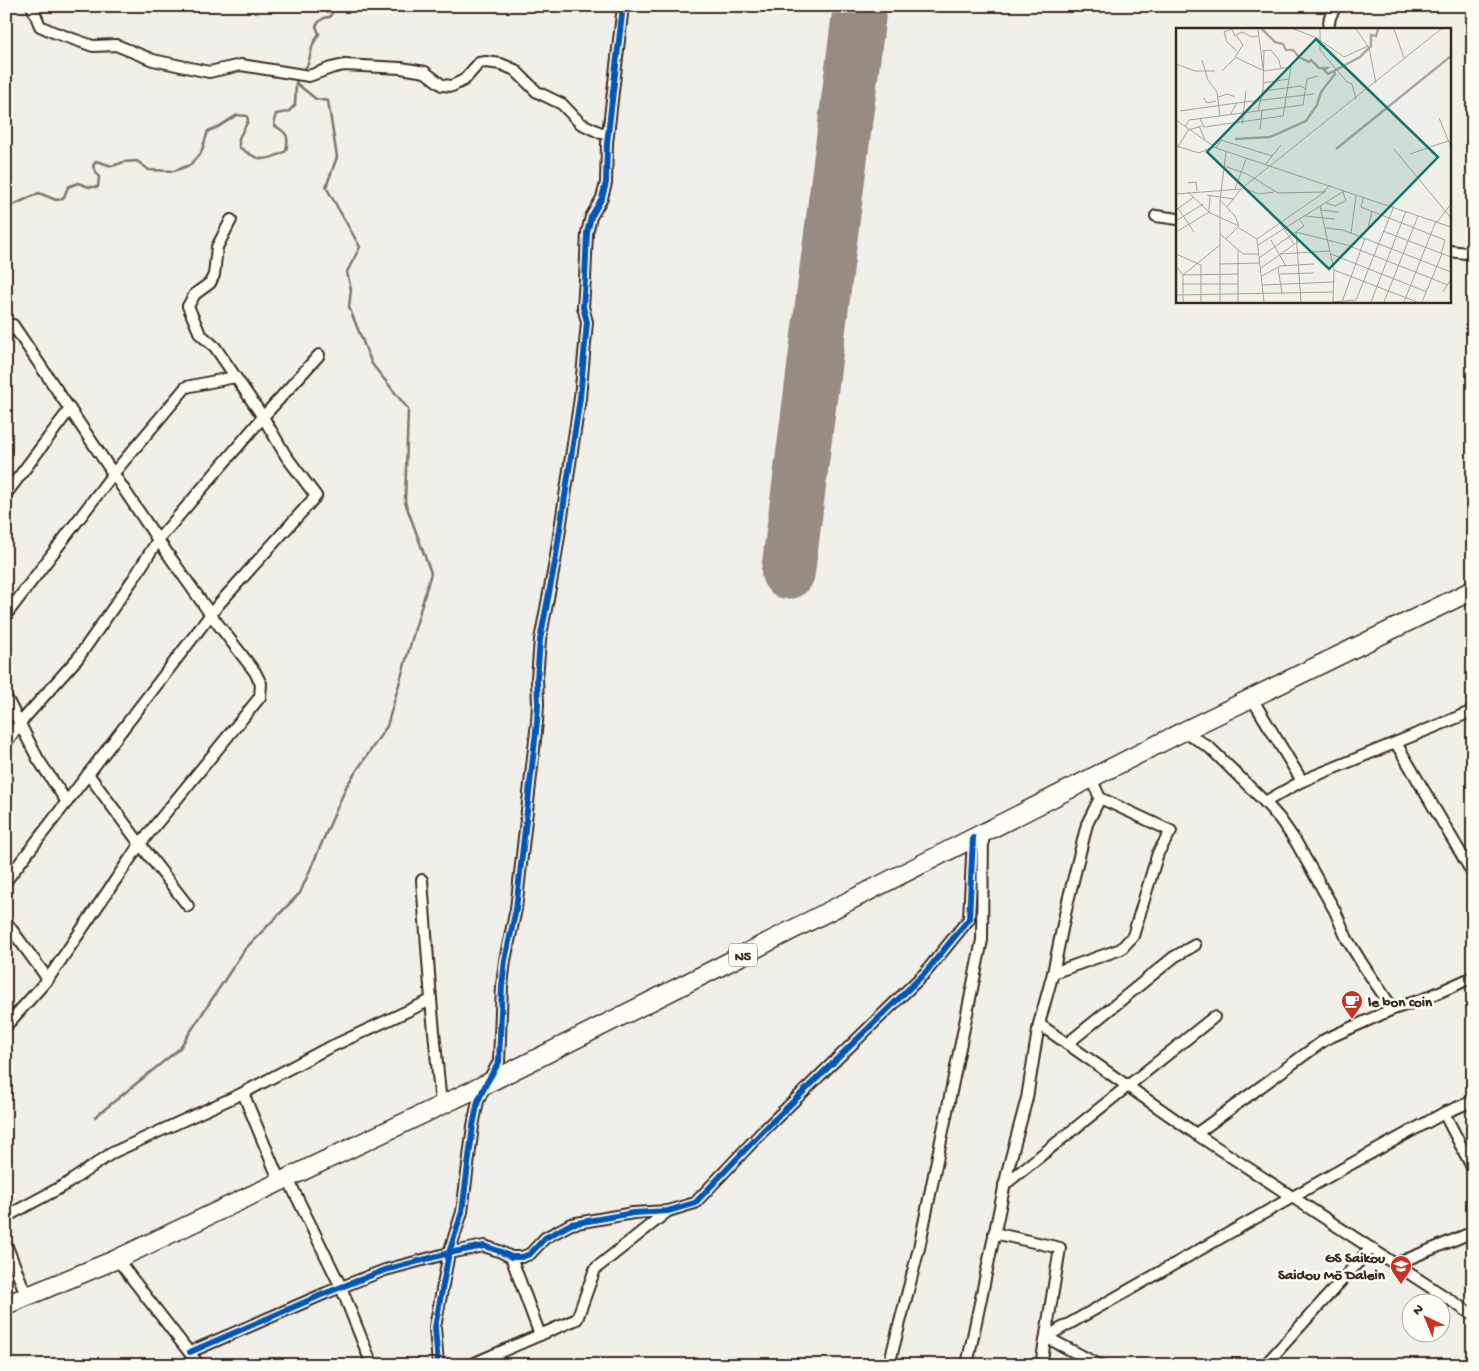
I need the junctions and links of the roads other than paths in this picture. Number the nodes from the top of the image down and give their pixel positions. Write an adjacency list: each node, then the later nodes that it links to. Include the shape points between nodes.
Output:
1 (32, 6): 5 (street, via 40,26 53,32 94,46 116,45 153,60 209,72 241,66 309,76 344,65 401,68 425,72 442,85 452,86 464,80 479,64 501,64 515,70 537,92 562,104 580,123)
2 (623, 6): 5 (street)
3 (1336, 6): 4 (street)
4 (1328, 28)
5 (608, 134): 52 (street, via 606,183 587,233 583,307 587,322 580,398 540,640 537,722 516,909 502,986 499,1062)
6 (1156, 216): 7 (street)
7 (1176, 219)
8 (232, 220): 13 (street, via 217,248 210,283 195,294 188,306 200,334 215,347)
9 (1452, 251): 10 (street)
10 (1473, 254)
11 (6, 334): 14 (street, via 13,325)
12 (319, 355): 15 (street)
13 (235, 377): 15 (street); 16 (street, via 186,387)
14 (70, 409): 16 (street); 17 (street)
15 (263, 417): 18 (street); 21 (street, via 286,456 316,496)
16 (113, 474): 18 (street); 20 (street)
17 (6, 494)
18 (158, 540): 21 (street); 25 (street, via 78,658)
19 (1473, 590): 23 (highway, N5)
20 (6, 615)
21 (211, 615): 29 (street); 36 (street, via 255,672 261,684 260,697)
22 (6, 697): 25 (street)
23 (1251, 697): 26 (highway, N5); 31 (street)
24 (1473, 711): 28 (street)
25 (20, 723): 27 (street); 33 (street, via 38,759)
26 (1184, 731): 30 (highway, N5); 34 (street, via 1210,748)
27 (6, 743)
28 (1396, 743): 31 (street); 37 (street)
29 (88, 774): 33 (street); 36 (street)
30 (1091, 778): 32 (street); 35 (highway, N5)
31 (1302, 781): 34 (street)
32 (1100, 798): 43 (street, via 1087,824); 43 (street, via 1171,831 1158,853 1132,936 1121,949)
33 (67, 802): 39 (street)
34 (1265, 802): 47 (street, via 1296,842 1363,965)
35 (978, 835): 52 (highway, N5); 63 (street, via 969,919 925,973 762,1132 695,1203); 84 (street, via 982,940 919,1248)
36 (140, 844): 40 (street); 45 (street)
37 (1473, 874)
38 (422, 880): 46 (street)
39 (6, 881)
40 (188, 906)
41 (6, 922): 45 (street)
42 (1195, 945): 51 (street, via 1174,957)
43 (1053, 973): 49 (street)
44 (1473, 977): 47 (street)
45 (48, 979): 50 (street)
46 (431, 1000): 54 (street, via 324,1050); 56 (street)
47 (1393, 1009): 58 (street, via 1326,1039)
48 (1214, 1017): 53 (street)
49 (1039, 1024): 51 (street); 61 (street, via 1027,1098)
50 (6, 1026)
51 (1067, 1044): 53 (street)
52 (486, 1084): 56 (highway, N5); 69 (street, via 478,1101 462,1212)
53 (1128, 1086): 58 (street); 61 (street)
54 (243, 1093): 60 (street); 64 (street, via 112,1153 72,1181)
55 (1473, 1101): 57 (street)
56 (441, 1105): 60 (highway, N5)
57 (1444, 1113): 59 (street); 62 (street)
58 (1196, 1134): 62 (street)
59 (1473, 1169)
60 (284, 1180): 71 (highway, N5); 73 (street)
61 (1004, 1185): 66 (street)
62 (1293, 1197): 68 (street); 78 (street)
63 (668, 1211): 70 (street, via 633,1213 571,1224 545,1238 530,1254); 77 (street, via 595,1269 576,1319)
64 (6, 1218)
65 (1473, 1232): 72 (street)
66 (994, 1233): 78 (street, via 1060,1248); 85 (street)
67 (6, 1244): 74 (street)
68 (1371, 1248): 72 (street); 88 (street)
69 (449, 1253): 70 (street, via 484,1246); 73 (street, via 384,1270); 82 (street, via 435,1326)
70 (511, 1256): 77 (street)
71 (117, 1259): 74 (highway, N5); 79 (street)
72 (1396, 1264): 76 (street)
73 (341, 1287): 79 (street); 81 (street)
74 (27, 1297): 75 (highway, N5)
75 (6, 1305)
76 (1473, 1315)
77 (540, 1335): 83 (street)
78 (1046, 1337): 86 (street); 87 (street)
79 (190, 1352): 80 (street)
80 (199, 1365)
81 (372, 1365)
82 (438, 1365)
83 (470, 1365)
84 (889, 1365)
85 (967, 1365)
86 (1041, 1365)
87 (1099, 1365)
88 (1265, 1365)

